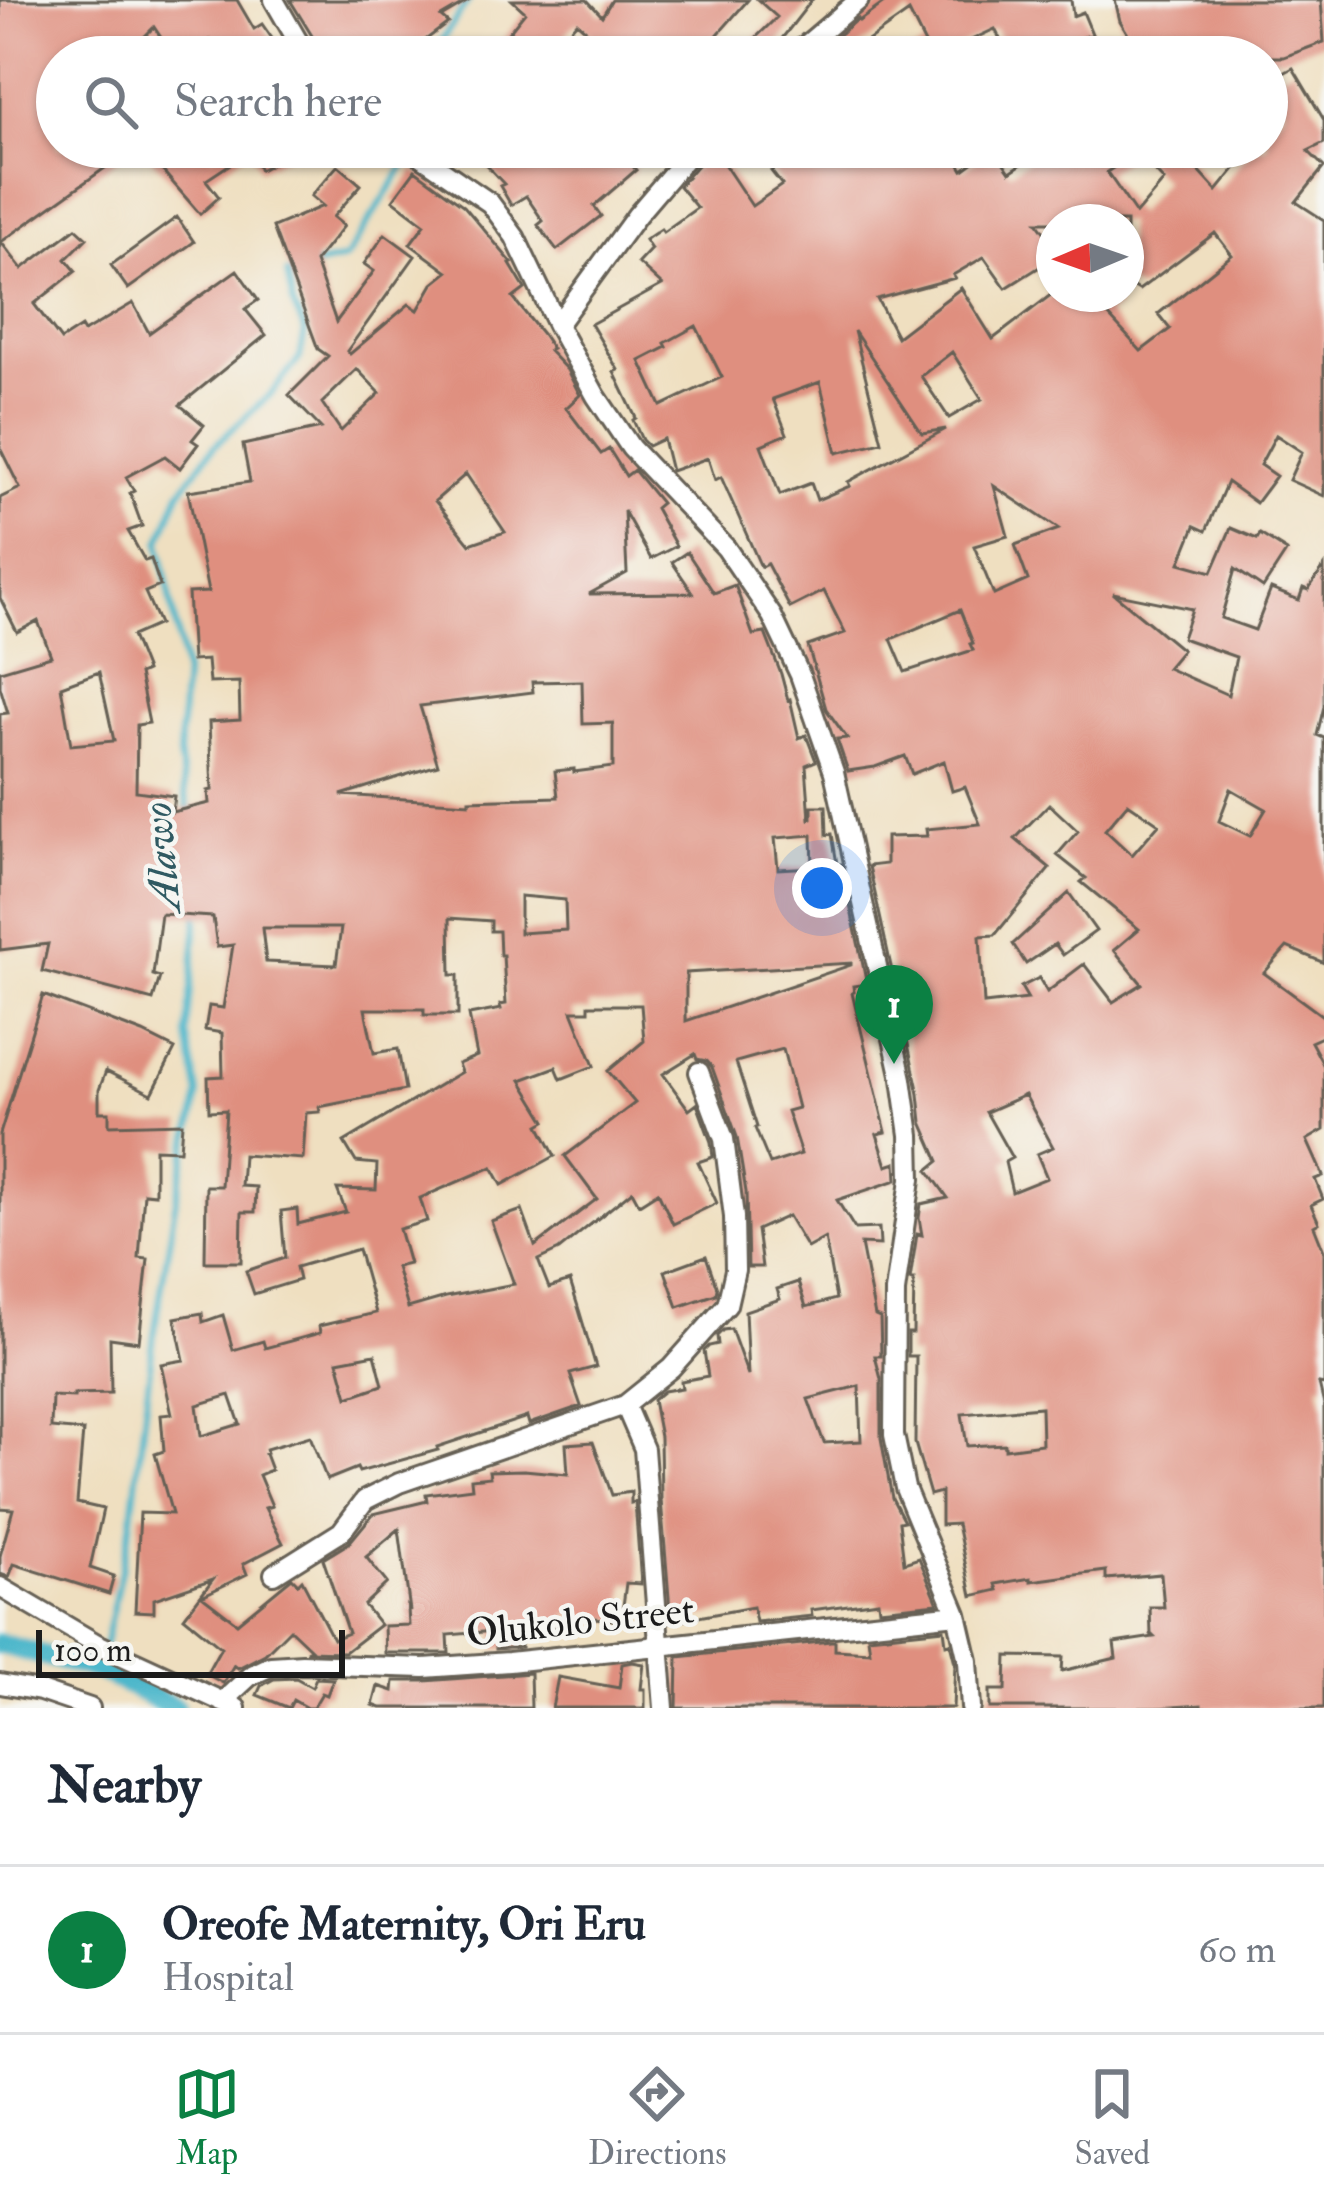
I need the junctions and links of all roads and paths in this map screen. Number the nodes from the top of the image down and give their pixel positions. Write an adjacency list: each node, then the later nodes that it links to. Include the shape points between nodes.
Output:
1 (274, 0): 3 (street)
2 (859, 0): 4 (street)
3 (295, 36)
4 (817, 36)
5 (440, 168): 7 (street, via 490,202)
6 (677, 168): 7 (street)
7 (557, 325): 12 (street, via 631,448 726,548 772,616 834,772 910,1135 895,1292 895,1435 905,1489)
8 (699, 1072): 9 (street, via 724,1139 735,1270 727,1304 671,1368)
9 (625, 1405): 10 (street, via 399,1483); 13 (street, via 644,1449)
10 (274, 1574)
11 (0, 1587): 15 (street)
12 (957, 1614): 13 (street, Olukolo Street); 18 (street)
13 (658, 1647): 15 (street, Olukolo Street, via 424,1668 271,1666 250,1676); 17 (street)
14 (0, 1684): 16 (street)
15 (229, 1705)
16 (90, 1708)
17 (664, 1708)
18 (971, 1708)

